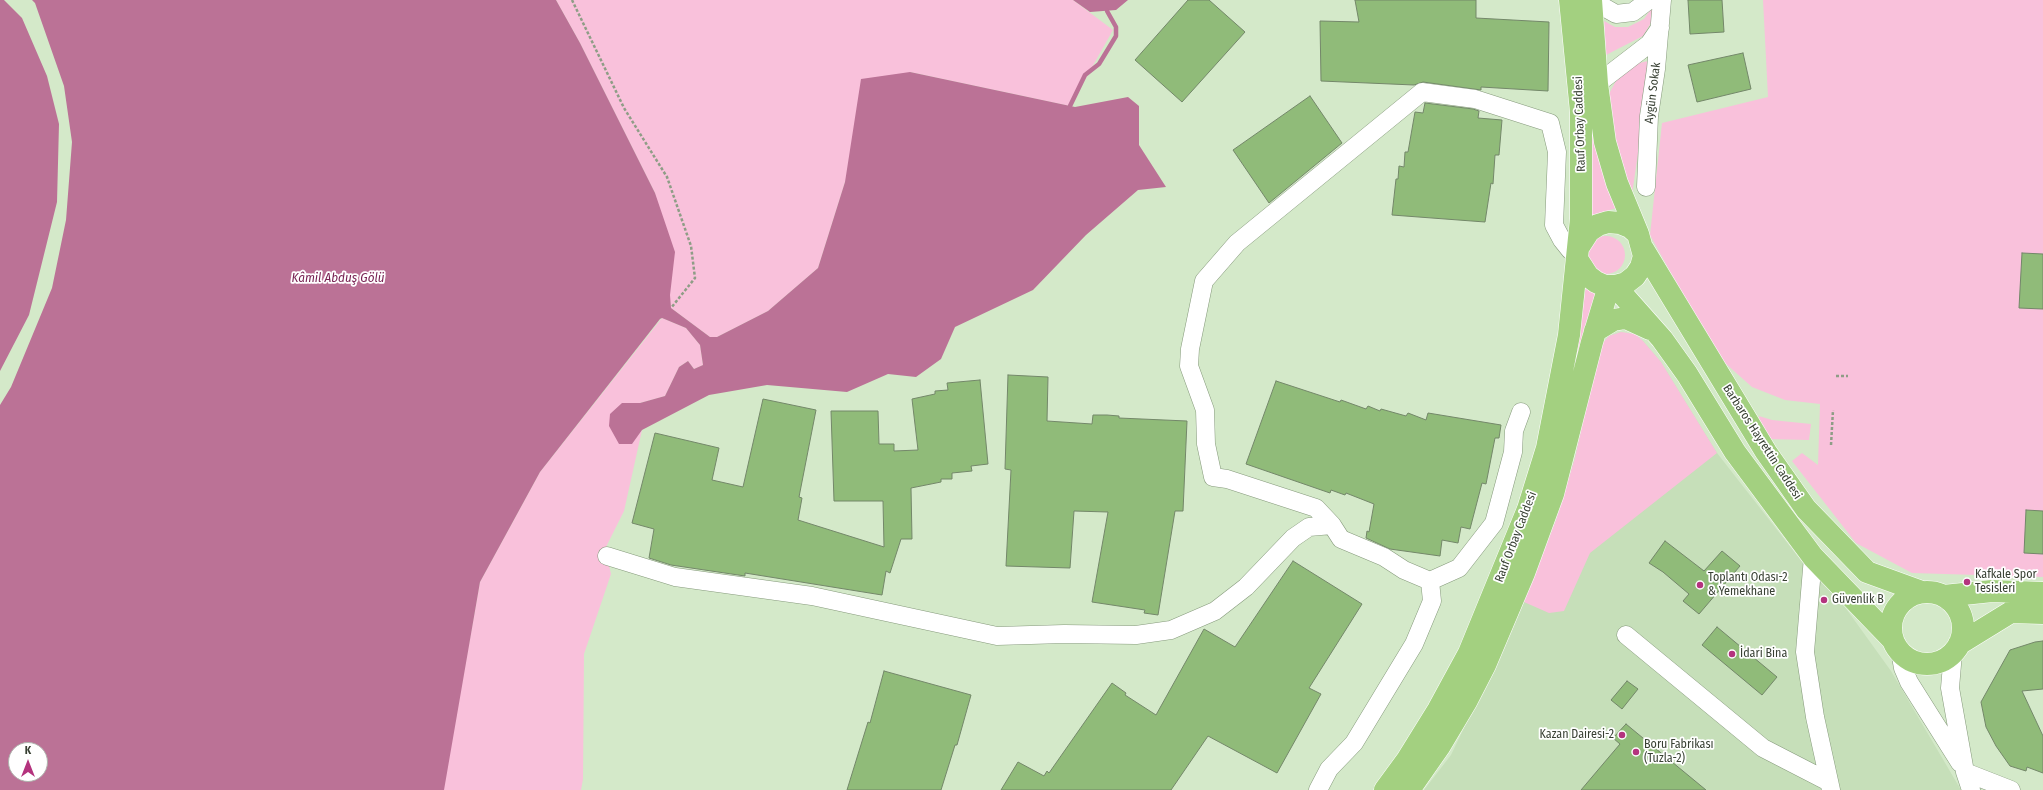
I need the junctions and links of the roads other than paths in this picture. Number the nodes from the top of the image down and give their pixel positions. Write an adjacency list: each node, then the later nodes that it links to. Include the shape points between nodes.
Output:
1 (1570, 0): 9 (main road, Rauf Orbay Caddesi, via 1581,112 1581,219)
2 (1591, 0): 3 (street, via 1616,14 1633,12); 6 (main road, Rauf Orbay Caddesi)
3 (1649, 0)
4 (1662, 0): 5 (street, Aygün Sokak)
5 (1660, 28): 6 (street, via 1649,44); 7 (street, Aygün Sokak, via 1649,116)
6 (1597, 84): 8 (main road, Rauf Orbay Caddesi, via 1609,161 1624,204)
7 (1646, 187)
8 (1641, 241): 9 (main road, Rauf Orbay Caddesi, via 1630,227 1608,222 1590,230); 10 (main road, via 1644,256 1641,267 1626,283); 18 (main road, Barbaros Hayrettin Caddesi, via 1766,452 1806,508 1867,572)
9 (1578, 254): 10 (main road, via 1588,276 1596,282); 14 (street, via 1570,250 1554,225 1557,152 1550,123 1475,99 1422,92 1236,243 1204,281 1190,349 1189,366 1205,410 1206,444 1213,476 1316,508); 28 (main road, Rauf Orbay Caddesi, via 1558,393 1547,448 1528,508 1481,624 1454,682 1407,760)
10 (1612, 286): 11 (main road, Rauf Orbay Caddesi); 12 (main road, Barbaros Hayrettin Caddesi)
11 (1596, 331): 12 (main road, via 1613,320 1626,318); 29 (main road, Rauf Orbay Caddesi, via 1553,494 1524,573 1485,665 1467,700 1439,747)
12 (1657, 332): 16 (main road, Barbaros Hayrettin Caddesi, via 1735,452)
13 (1521, 412): 17 (street, via 1514,431 1513,452 1494,523 1459,568)
14 (1332, 525): 15 (street, via 1309,527 1292,538 1246,587 1215,611 1172,630 1136,635 998,636 812,596 674,577); 17 (street, via 1341,539)
15 (607, 556)
16 (1813, 557): 23 (main road, Barbaros Hayrettin Caddesi); 26 (street, via 1805,652 1815,717)
17 (1430, 580): 27 (street, via 1432,601 1414,644 1354,743 1330,769)
18 (1922, 592): 20 (main road); 23 (main road, via 1912,595 1896,609 1891,630)
19 (2043, 593): 20 (main road, via 1992,591)
20 (1944, 596): 24 (main road, via 1953,603 1962,622 1962,633)
21 (2043, 613): 24 (main road, via 2011,612)
22 (1626, 635): 26 (street, via 1763,748)
23 (1897, 646): 24 (main road, via 1909,659 1920,663 1943,660); 25 (street, via 1909,682)
24 (1956, 648): 25 (street, via 1950,688)
25 (1965, 772): 30 (street); 31 (street)
26 (1830, 786)
27 (1318, 790)
28 (1385, 790)
29 (1408, 790)
30 (1971, 790)
31 (2011, 790)

